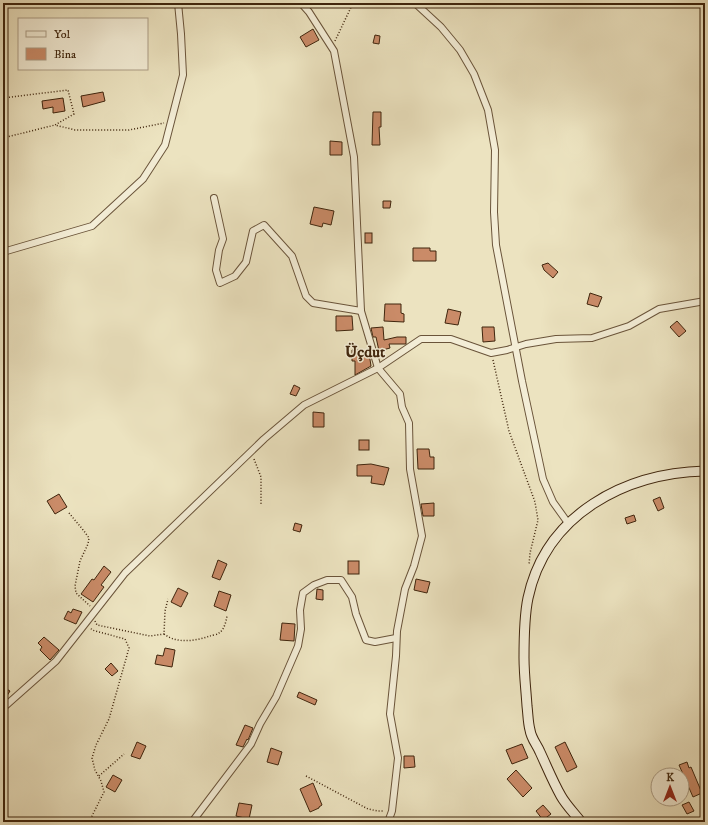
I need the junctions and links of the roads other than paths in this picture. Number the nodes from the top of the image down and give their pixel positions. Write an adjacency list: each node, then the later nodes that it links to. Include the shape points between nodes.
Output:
1 (178, 3): 5 (street, via 183,75 165,145 143,179 92,226)
2 (301, 3): 7 (street, via 334,51 354,157)
3 (415, 3): 8 (street, via 441,27 460,50 474,74 488,110 495,150 496,245)
4 (214, 198): 7 (street, via 223,239 216,270 220,283 235,276 246,262 253,232 264,225 292,256 306,296 313,303)
5 (3, 252)
6 (705, 301): 8 (street, via 660,309 629,326 592,338 556,339)
7 (361, 311): 9 (street)
8 (515, 347): 9 (street, via 491,353 451,339 421,339); 11 (street, via 543,479 553,502)
9 (378, 368): 12 (street, via 400,394 409,423 410,469 422,536 405,589); 13 (street, via 304,404 251,451 125,573 56,660)
10 (705, 471): 11 (street, via 660,475 631,484 608,494)
11 (568, 523): 16 (street, via 546,550 535,573 528,598 524,674 530,732 561,796)
12 (396, 638): 14 (street, via 375,642 366,640 352,597 341,580 327,580 303,593 298,646 276,697 251,744); 15 (street, via 390,714 398,758 392,811)
13 (3, 708)
14 (192, 822)
15 (388, 822)
16 (582, 822)

